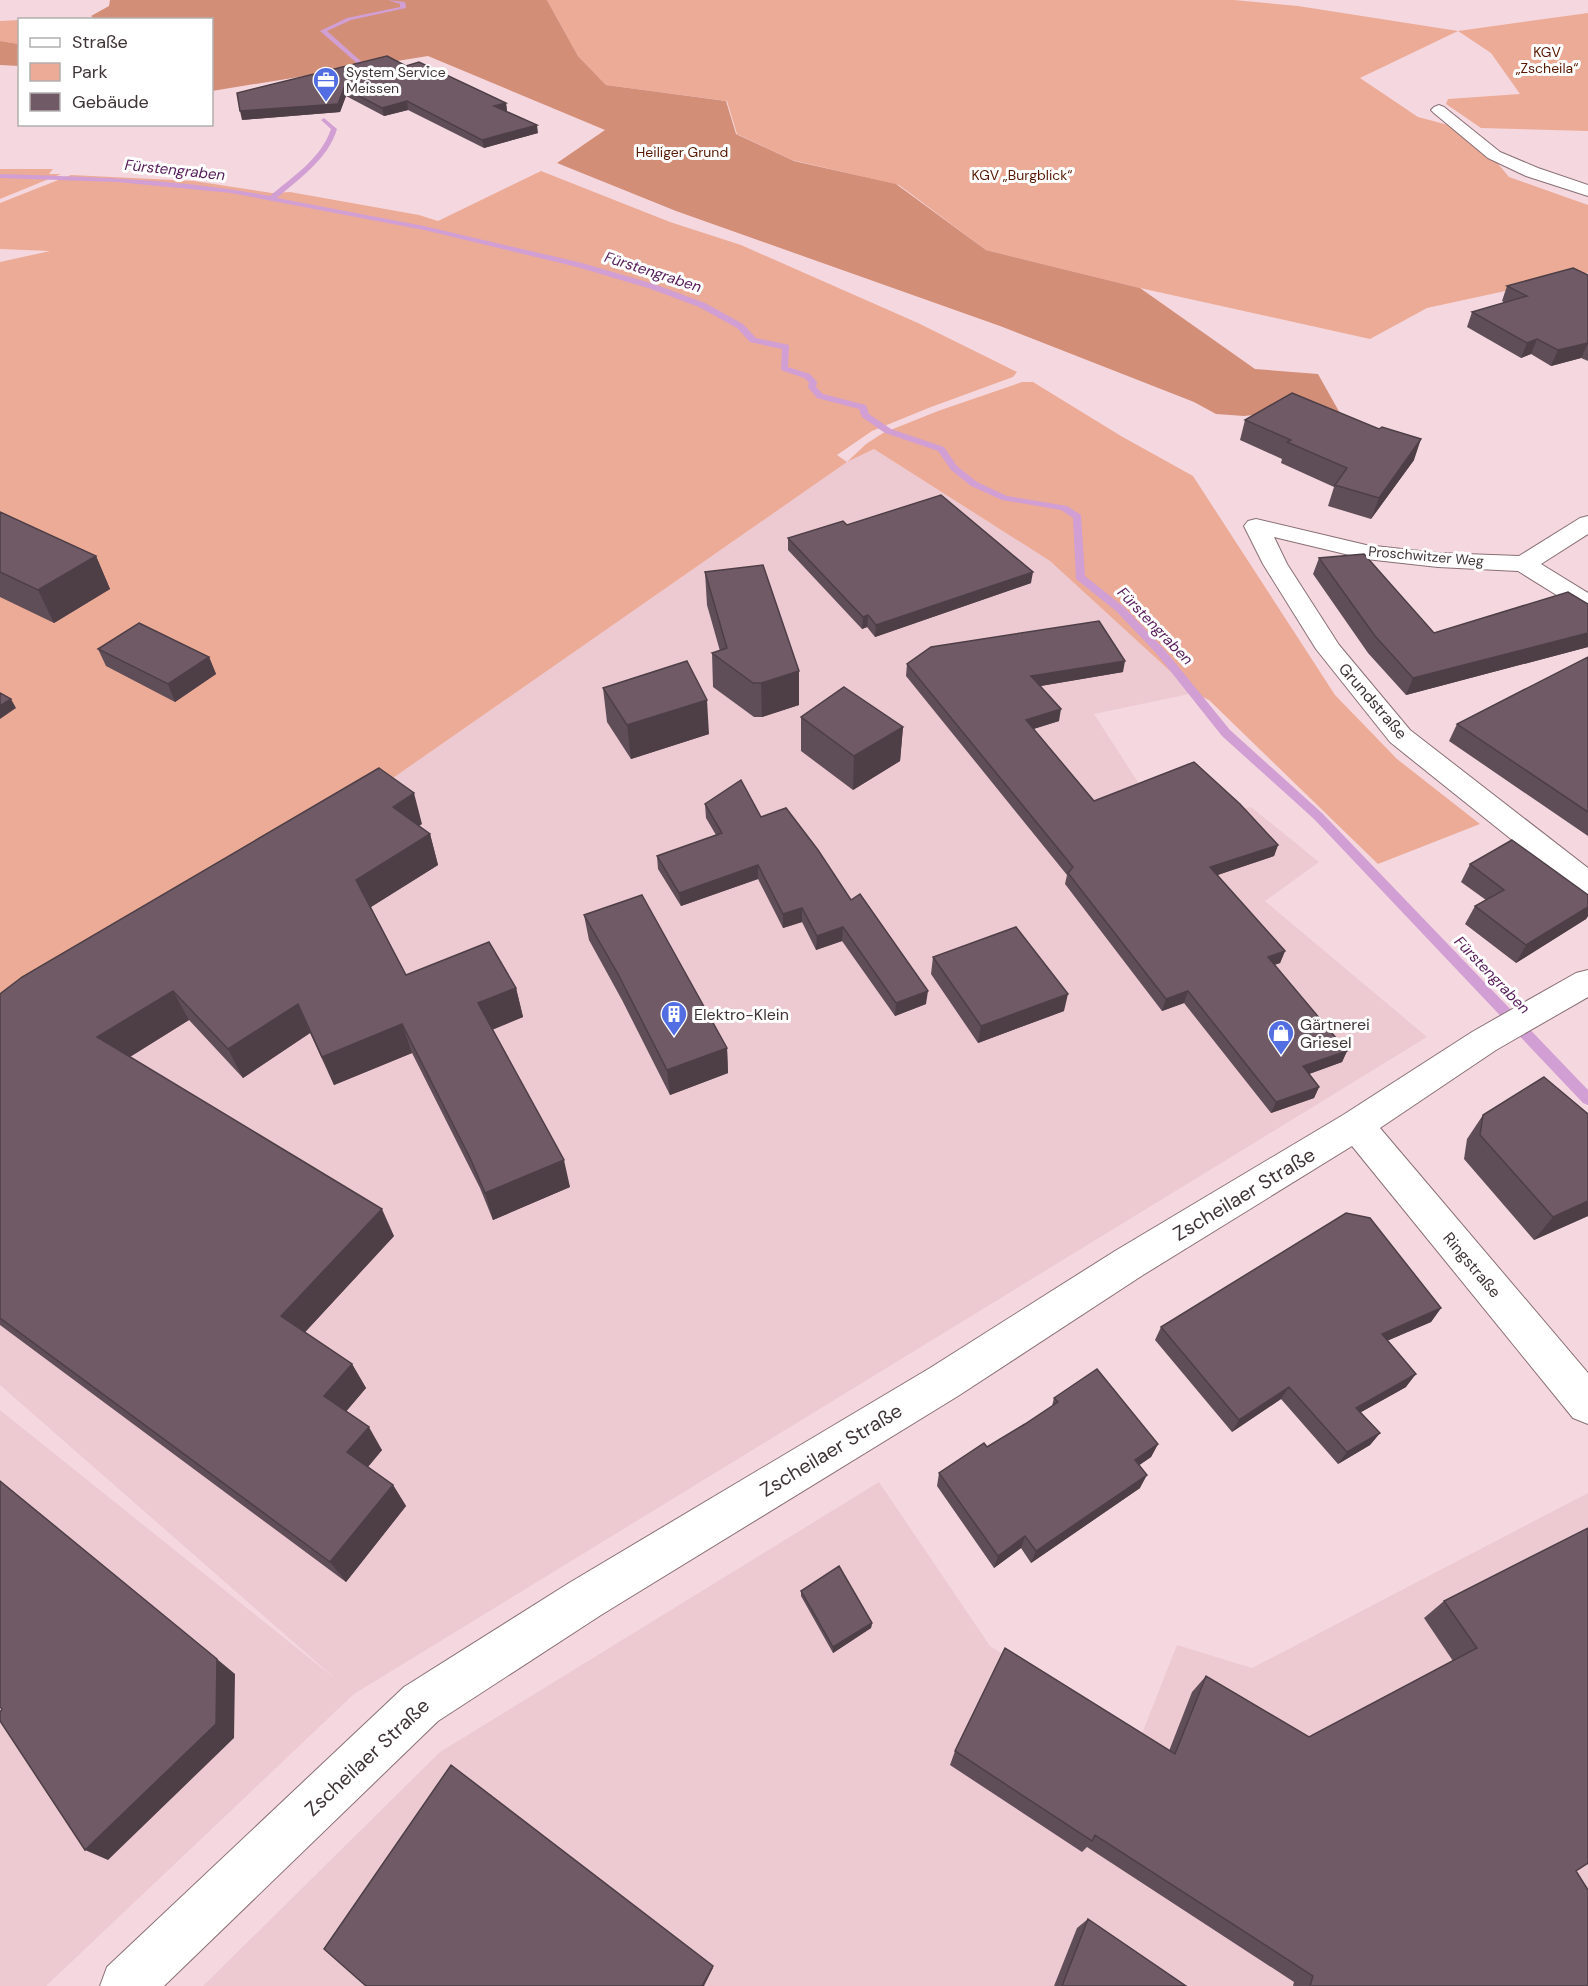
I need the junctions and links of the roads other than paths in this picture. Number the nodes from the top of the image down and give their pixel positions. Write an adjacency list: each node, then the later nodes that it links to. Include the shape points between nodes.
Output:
1 (1438, 110): 2 (street, via 1494,155)
2 (1588, 191)
3 (1588, 523): 5 (street)
4 (1256, 526): 5 (street, Proschwitzer Weg, via 1366,552); 7 (street, Grundstraße, via 1329,650 1400,736)
5 (1524, 564): 6 (street, Proschwitzer Weg)
6 (1588, 604)
7 (1588, 884)
8 (1588, 982): 9 (street, Zscheilaer Straße, via 1484,1041)
9 (1356, 1125): 10 (street, Ringstraße); 11 (street, Zscheilaer Straße, via 421,1704)
10 (1588, 1404)
11 (126, 1986)

